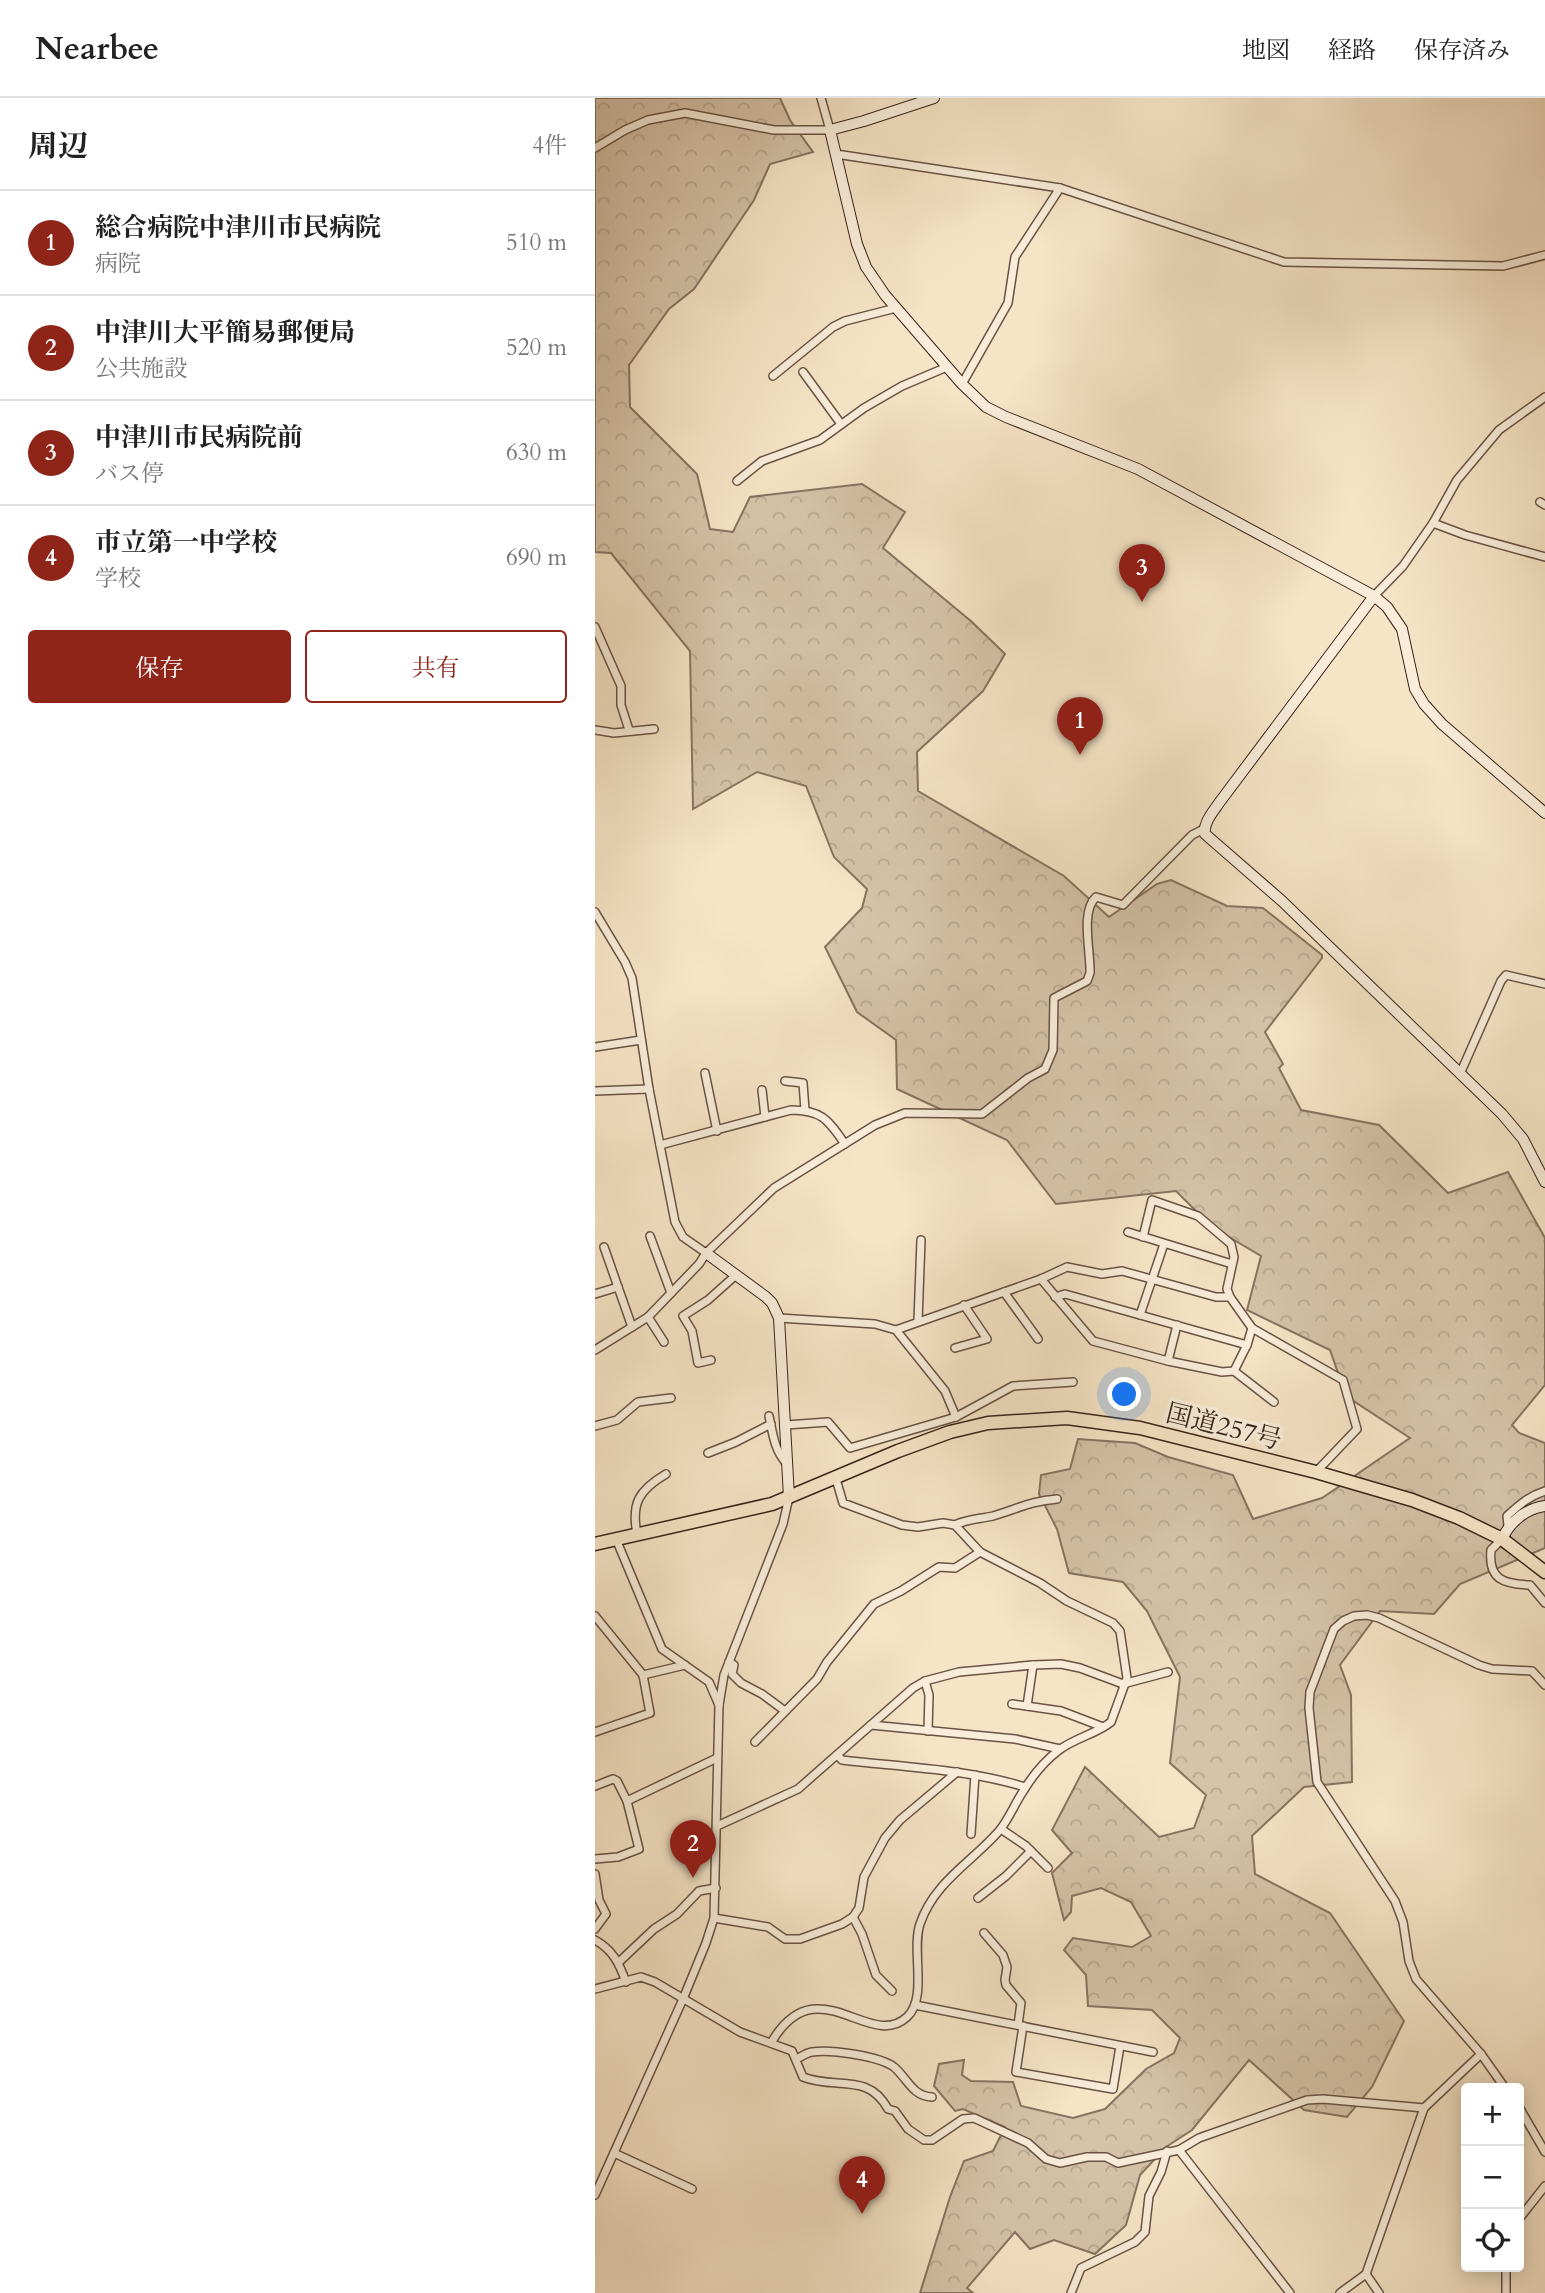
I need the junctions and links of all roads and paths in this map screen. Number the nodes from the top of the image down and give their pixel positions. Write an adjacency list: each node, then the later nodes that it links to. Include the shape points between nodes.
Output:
1 (821, 98): 3 (street)
2 (935, 98): 3 (street)
3 (830, 130): 4 (street, via 773,130 685,113 648,120); 5 (street)
4 (595, 148)
5 (836, 154): 6 (street); 8 (street, via 862,256)
6 (1061, 188): 7 (street, via 1285,262 1503,266); 12 (street, via 1015,257 1008,303)
7 (1545, 255)
8 (896, 308): 9 (street); 11 (street, via 833,327)
9 (947, 367): 12 (street); 14 (street, via 902,386)
10 (803, 372): 14 (street)
11 (773, 376)
12 (962, 384): 18 (street, via 986,407 1138,469)
13 (1545, 397): 16 (street, via 1499,430 1457,480)
14 (841, 424): 15 (street, via 820,440 762,461)
15 (737, 481)
16 (1433, 523): 17 (street); 18 (street, via 1403,566)
17 (1545, 557)
18 (1374, 596): 23 (street, via 1402,629 1415,689 1424,704); 24 (street)
19 (595, 627): 22 (street, via 621,686)
20 (654, 729): 22 (street)
21 (595, 730): 22 (street)
22 (629, 730)
23 (1545, 813)
24 (1204, 829): 30 (street); 38 (street, via 1192,835 1123,905 1096,897 1091,902 1087,915 1090,973 1087,981 1054,998 1053,1050 1045,1069 982,1114 905,1113)
25 (595, 912): 27 (street, via 632,978)
26 (1545, 984): 30 (street, via 1506,975)
27 (642, 1040): 28 (street); 32 (street)
28 (595, 1047)
29 (705, 1073): 37 (street)
30 (1459, 1074): 40 (street, via 1514,1128)
31 (785, 1081): 35 (street, via 803,1083)
32 (649, 1089): 34 (street); 39 (street)
33 (762, 1090): 36 (street)
34 (595, 1091)
35 (805, 1110): 36 (street); 38 (street, via 821,1115)
36 (765, 1117): 37 (street)
37 (717, 1131): 39 (street)
38 (845, 1144): 47 (street, via 774,1188)
39 (660, 1145): 47 (street, via 679,1232)
40 (1545, 1182)
41 (1128, 1232): 43 (street)
42 (650, 1236): 54 (street)
43 (1143, 1237): 45 (street); 48 (street, via 1152,1200 1198,1216 1231,1244)
44 (921, 1240): 62 (street)
45 (1164, 1244): 48 (street); 51 (street)
46 (604, 1247): 52 (street)
47 (706, 1254): 49 (street); 54 (street)
48 (1232, 1264): 57 (street)
49 (736, 1275): 61 (street, via 772,1303); 72 (street, via 683,1316 692,1331 698,1363)
50 (1041, 1279): 51 (street, via 1067,1267 1102,1274 1122,1270); 53 (street); 56 (street)
51 (1154, 1279): 57 (street); 59 (street)
52 (618, 1287): 55 (street); 64 (street)
53 (1004, 1292): 58 (street); 67 (street)
54 (671, 1293): 60 (street)
55 (595, 1294)
56 (1055, 1297): 59 (street, via 1065,1294); 73 (street, via 1093,1341)
57 (1230, 1297): 65 (street)
58 (964, 1306): 62 (street); 70 (street, via 987,1339)
59 (1140, 1314): 63 (street)
60 (648, 1317): 64 (street); 68 (street)
61 (779, 1318): 66 (street, via 875,1324); 79 (street)
62 (918, 1321): 66 (street)
63 (1177, 1325): 69 (street); 73 (street)
64 (632, 1327): 71 (street)
65 (1252, 1328): 69 (street); 83 (street, via 1343,1380 1357,1429)
66 (896, 1330): 78 (street, via 945,1391)
67 (1038, 1339)
68 (664, 1342)
69 (1247, 1345): 74 (street)
70 (955, 1348)
71 (595, 1350)
72 (711, 1360)
73 (1168, 1361): 74 (street)
74 (1234, 1371): 77 (street)
75 (1073, 1382): 78 (street, via 1013,1386)
76 (671, 1398): 80 (street, via 638,1402 617,1420)
77 (1274, 1402)
78 (956, 1417): 79 (street, via 850,1448 828,1422)
79 (786, 1425): 82 (street)
80 (595, 1426)
81 (708, 1452): 82 (street, via 736,1442 770,1420 775,1444)
82 (788, 1465): 87 (street)
83 (1316, 1472): 85 (highway, 国道257号, via 1140,1428 1067,1418 998,1422 950,1432); 94 (highway, 国道257号, via 1412,1500)
84 (666, 1474): 92 (street, via 647,1485 635,1507)
85 (836, 1479): 87 (highway, 国道257号); 90 (street, via 843,1503 902,1525)
86 (1545, 1491): 91 (street, via 1521,1503 1507,1516)
87 (789, 1497): 92 (highway, 国道257号); 100 (street, via 783,1524)
88 (1057, 1499): 90 (street, via 1030,1502)
89 (1545, 1506): 91 (street)
90 (955, 1525): 96 (street)
91 (1508, 1525): 94 (street)
92 (637, 1534): 93 (highway, 国道257号)
93 (616, 1539): 95 (highway, 国道257号); 101 (street, via 662,1648)
94 (1502, 1539): 97 (highway, 国道257号); 98 (street, via 1491,1550 1496,1576 1530,1585)
95 (595, 1544)
96 (981, 1552): 106 (street, via 1113,1623 1119,1632 1127,1678); 111 (street, via 955,1568 939,1567 874,1604 817,1679)
97 (1545, 1572)
98 (1545, 1603)
99 (595, 1616): 104 (street)
100 (729, 1662): 109 (street); 111 (street, via 734,1665 735,1679)
101 (685, 1665): 104 (street); 109 (street, via 709,1682)
102 (1033, 1665): 105 (street, via 958,1672); 106 (street, via 1080,1668); 110 (street)
103 (1168, 1672): 106 (street)
104 (643, 1675): 115 (street, via 650,1713)
105 (925, 1681): 112 (street); 114 (street)
106 (1123, 1684): 113 (street, via 1111,1722)
107 (1545, 1685): 149 (street, via 1532,1671 1479,1665 1367,1615 1342,1621 1334,1629 1310,1692 1317,1782 1395,1901 1416,1979)
108 (1011, 1704): 110 (street)
109 (719, 1705): 119 (street)
110 (1027, 1706): 113 (street, via 1061,1711)
111 (785, 1711): 116 (street)
112 (871, 1725): 114 (street); 118 (street)
113 (1104, 1727): 117 (street)
114 (928, 1731): 117 (street, via 1015,1739)
115 (595, 1732)
116 (755, 1742)
117 (1060, 1749): 123 (street)
118 (837, 1755): 120 (street, via 842,1760); 125 (street, via 798,1789)
119 (717, 1758): 124 (street); 125 (street)
120 (957, 1772): 121 (street); 134 (street, via 885,1838 867,1871)
121 (975, 1775): 123 (street); 127 (street)
122 (595, 1786): 124 (street, via 613,1779)
123 (1025, 1787): 126 (street)
124 (627, 1801): 129 (street, via 639,1849)
125 (717, 1826): 132 (street)
126 (1001, 1829): 128 (street); 144 (street, via 949,1877 920,1924)
127 (971, 1834)
128 (1031, 1852): 130 (street); 133 (street)
129 (595, 1859)
130 (1048, 1868)
131 (595, 1874): 136 (street, via 606,1914)
132 (716, 1888): 135 (street); 139 (street, via 699,1891)
133 (978, 1898)
134 (853, 1917): 135 (street, via 800,1939 785,1940 768,1927); 142 (street, via 876,1975)
135 (714, 1918): 143 (street)
136 (595, 1929)
137 (984, 1933): 145 (street, via 1003,1955 1006,1986 1021,2003)
138 (595, 1940): 139 (street)
139 (619, 1962): 140 (street)
140 (626, 1982): 141 (street); 143 (street, via 641,1977)
141 (595, 1989)
142 (892, 1991)
143 (683, 1999): 146 (street, via 740,2032); 158 (street)
144 (915, 2005): 145 (street); 146 (street, via 895,2025 878,2025 823,2008 806,2010)
145 (1020, 2026): 147 (street); 147 (street, via 1016,2072 1113,2089)
146 (771, 2043): 150 (street, via 792,2051)
147 (1120, 2046): 148 (street)
148 (1153, 2052)
149 (1481, 2054): 151 (street); 153 (street)
150 (797, 2059): 152 (street, via 819,2051 869,2057 886,2062 917,2093); 156 (street, via 803,2077 856,2084 877,2093 908,2129 924,2140 932,2140 968,2118 1028,2143 1046,2159 1060,2163 1105,2157 1118,2163)
151 (1501, 2083)
152 (932, 2097)
153 (1424, 2108): 155 (street, via 1307,2100 1199,2138); 164 (street)
154 (1524, 2116): 157 (street)
155 (1179, 2150): 156 (street); 166 (street)
156 (1167, 2151): 165 (street, via 1149,2196 1145,2232 1135,2242 1081,2268)
157 (1545, 2152)
158 (614, 2153): 160 (street); 161 (street)
159 (1545, 2186): 162 (street)
160 (692, 2189)
161 (595, 2195)
162 (1524, 2213)
163 (1506, 2272): 169 (street)
164 (1366, 2274): 167 (street); 168 (street)
165 (1071, 2293)
166 (1290, 2293)
167 (1340, 2293)
168 (1379, 2293)
169 (1506, 2293)

